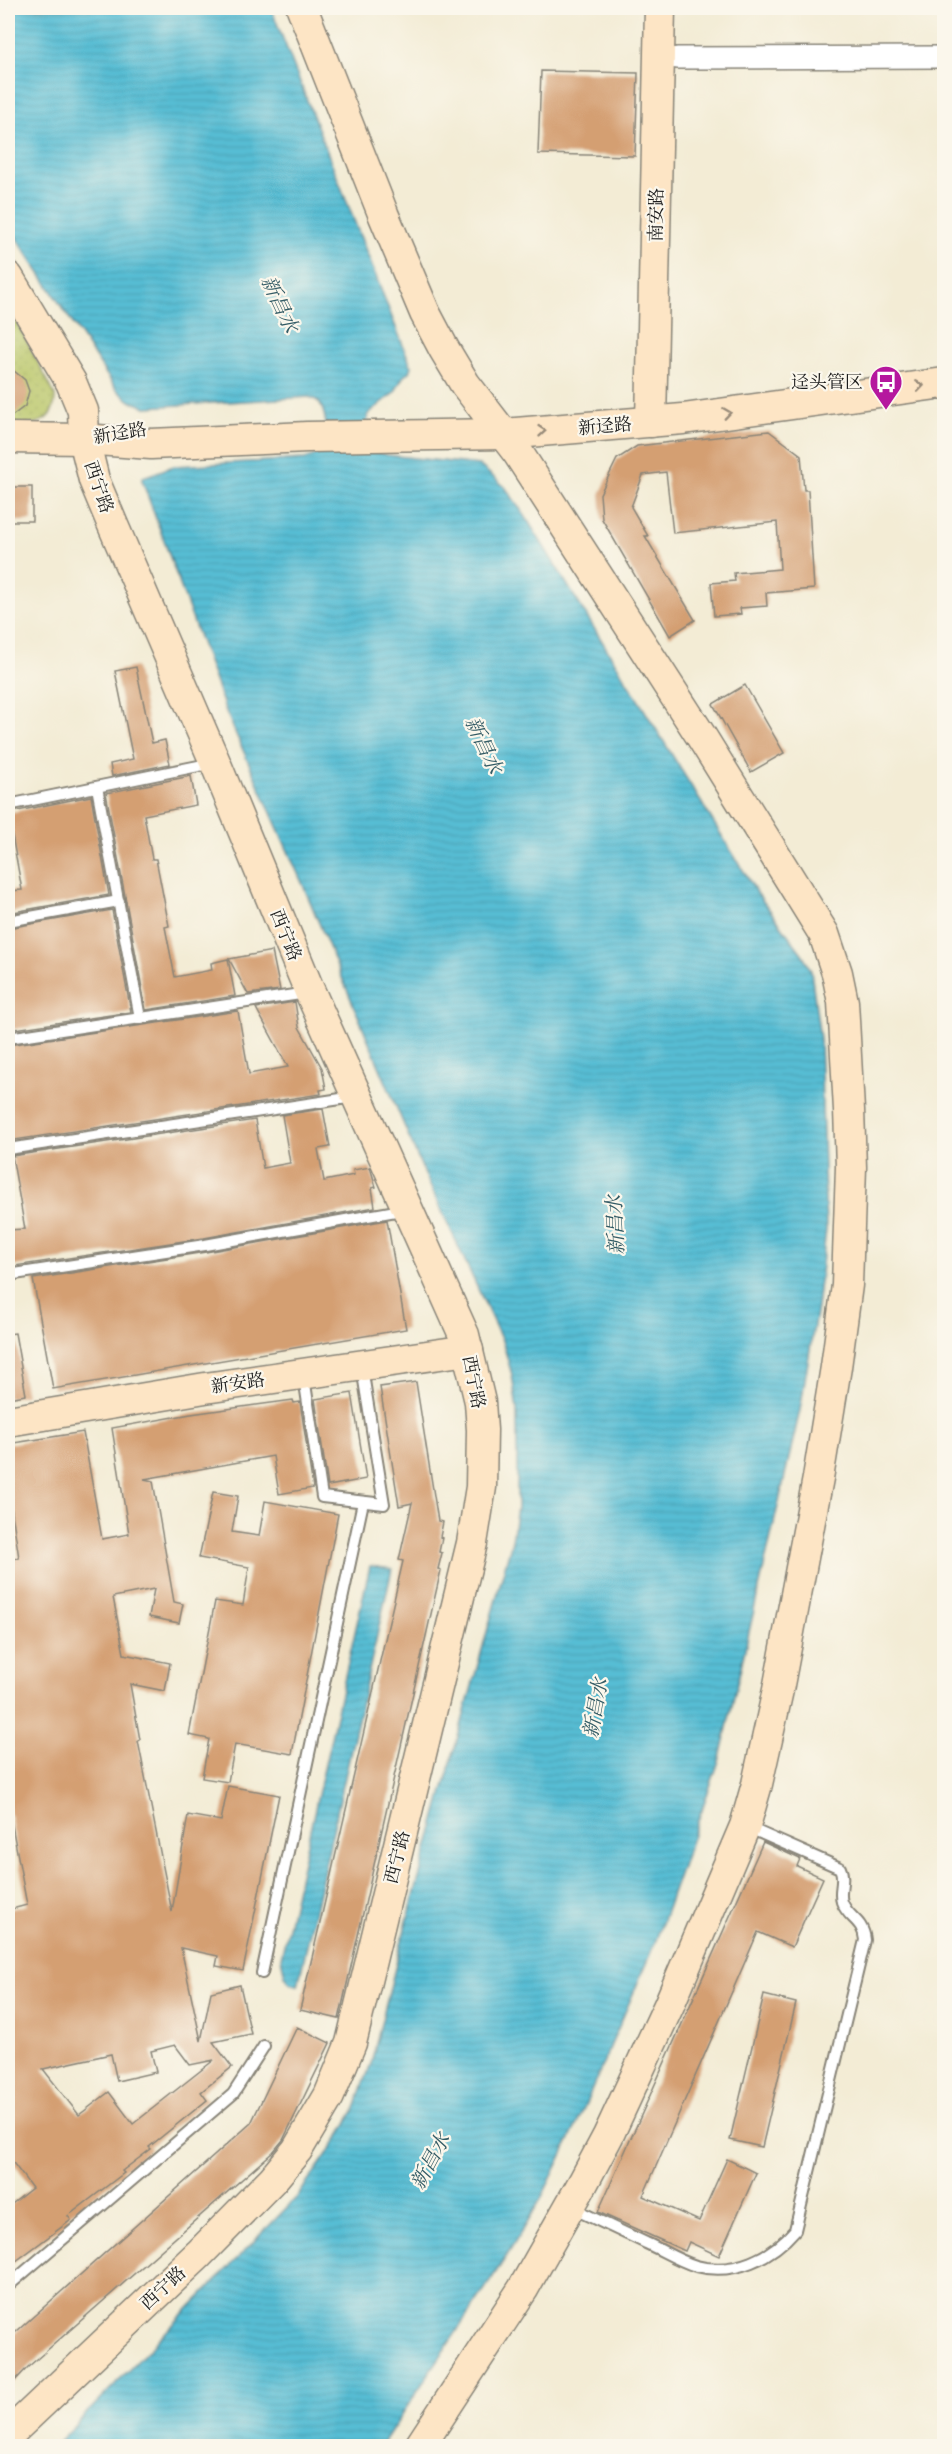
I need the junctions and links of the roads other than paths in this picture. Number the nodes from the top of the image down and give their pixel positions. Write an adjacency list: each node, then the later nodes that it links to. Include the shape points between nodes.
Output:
1 (302, 8): 10 (street, via 425,313 465,384)
2 (660, 8): 9 (street, 南安路)
3 (678, 8): 5 (street, 南安路)
4 (945, 57): 5 (street)
5 (677, 58): 9 (street, 南安路)
6 (8, 277): 12 (street, 西宁路, via 71,382 83,411)
7 (945, 362): 9 (street, 新迳路)
8 (945, 383): 9 (street, 新迳路, one-way to 8)
9 (661, 411): 10 (street, 新迳路)
10 (496, 425): 12 (street, 新迳路, via 148,428); 30 (street, via 824,934 843,1002 851,1167 847,1285 818,1478 783,1666)
11 (8, 438): 12 (street, 新迳路)
12 (84, 439): 13 (street, 西宁路, via 94,480)
13 (215, 762): 14 (lane); 18 (street, 西宁路)
14 (97, 787): 15 (lane); 16 (lane)
15 (8, 805)
16 (118, 901): 17 (lane); 19 (lane)
17 (8, 921)
18 (310, 992): 19 (lane); 21 (street, 西宁路)
19 (140, 1018): 20 (lane)
20 (8, 1038)
21 (357, 1096): 22 (lane); 23 (street, 西宁路)
22 (8, 1149)
23 (407, 1209): 24 (lane); 25 (street, 西宁路)
24 (8, 1275)
25 (468, 1350): 26 (street, 新安路); 35 (street, 西宁路, via 482,1430 477,1515 420,1766 342,2070 297,2150 273,2179 200,2254)
26 (362, 1366): 27 (street, 新安路); 29 (lane, via 384,1504)
27 (303, 1374): 28 (street, 新安路); 29 (lane, via 322,1497)
28 (8, 1421)
29 (363, 1502): 31 (lane)
30 (745, 1826): 33 (street, via 664,2016); 33 (lane, via 840,1868 844,1875 842,1902 864,1930 866,1940 795,2230 771,2253 755,2261 715,2268 697,2266)
31 (262, 1973)
32 (264, 2046): 34 (lane, via 233,2094)
33 (570, 2207): 36 (street, via 517,2298)
34 (8, 2286)
35 (8, 2435)
36 (420, 2446)

